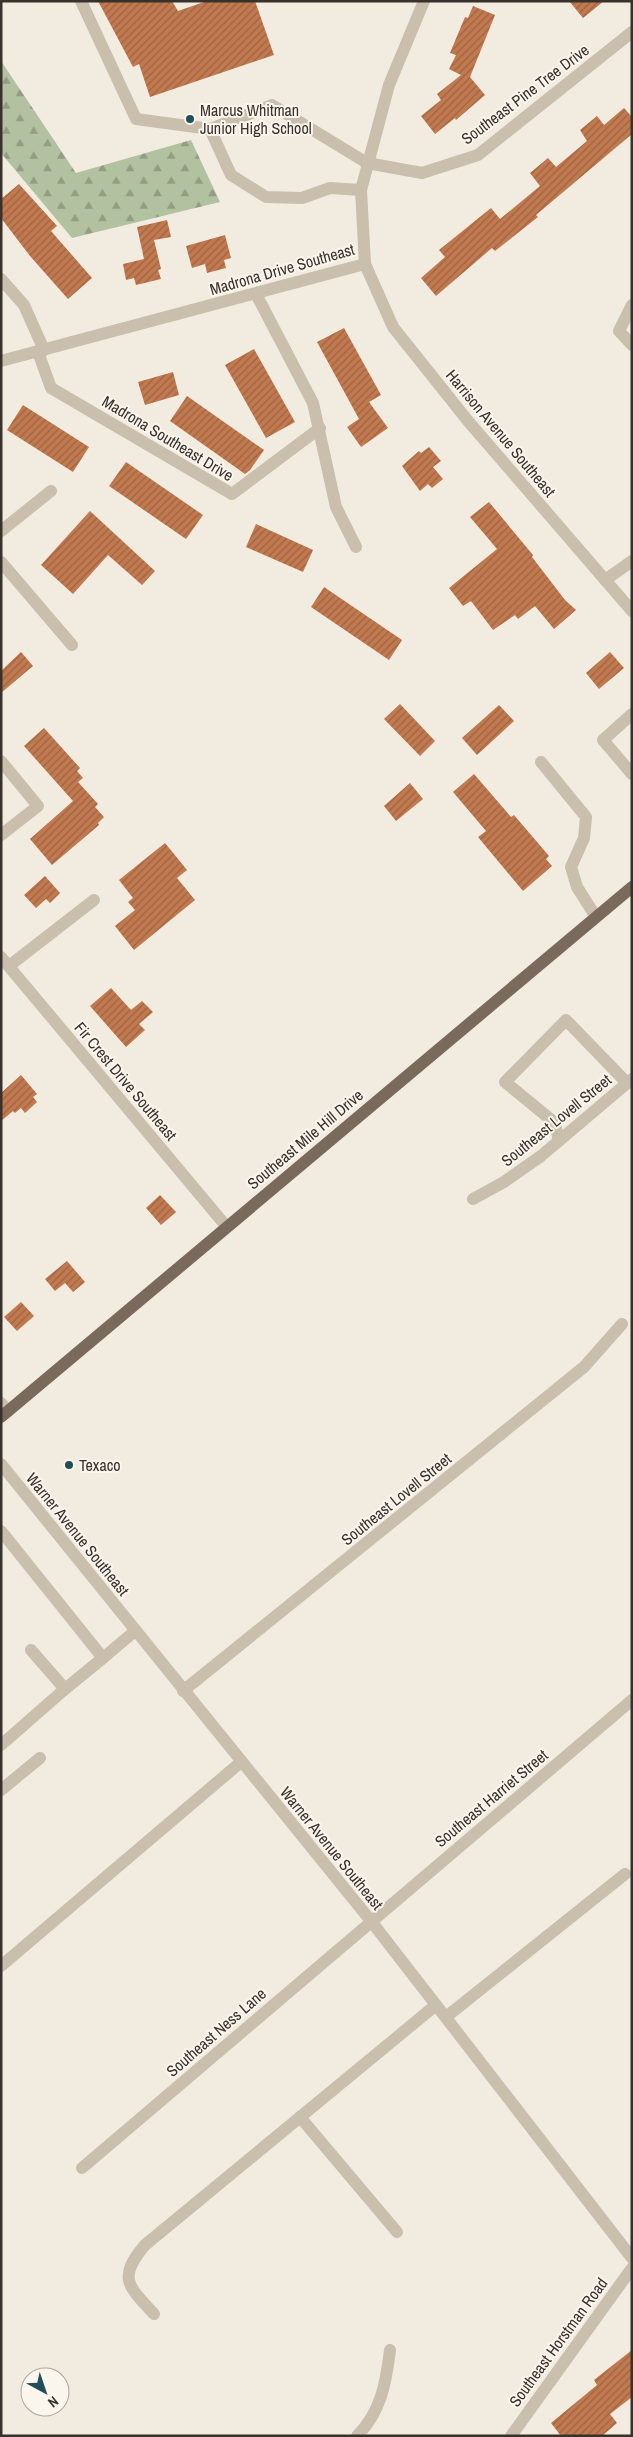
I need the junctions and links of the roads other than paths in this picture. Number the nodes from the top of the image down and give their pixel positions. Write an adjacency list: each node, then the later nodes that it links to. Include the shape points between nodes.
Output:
1 (80, 1): 4 (street, Southeast Pine Tree Drive, via 136,119)
2 (424, 1): 5 (street, Madrona Drive Southeast, via 389,85)
3 (632, 32): 5 (street, Southeast Pine Tree Drive, via 478,156 422,173)
4 (210, 129): 5 (street, Southeast Pine Tree Drive, via 272,104); 6 (street, via 231,175 266,197 302,198 330,188)
5 (367, 163): 6 (street, Madrona Drive Southeast)
6 (361, 190): 7 (street, Madrona Drive Southeast)
7 (365, 264): 9 (street, Madrona Drive Southeast); 20 (street, Harrison Avenue Southeast, via 393,327 468,421)
8 (1, 279): 12 (street, via 24,305)
9 (256, 294): 12 (street, Madrona Drive Southeast); 14 (street, via 313,403)
10 (632, 306): 11 (street, via 619,331)
11 (632, 345)
12 (41, 351): 13 (street, Madrona Drive Southeast); 14 (street, Madrona Southeast Drive, via 51,388 232,494)
13 (1, 361)
14 (320, 428): 17 (street, via 336,507)
15 (51, 491): 16 (street)
16 (1, 531)
17 (356, 547)
18 (632, 561): 20 (street)
19 (1, 562): 22 (street)
20 (605, 580): 21 (street, Harrison Avenue Southeast)
21 (632, 611)
22 (72, 645)
23 (632, 714): 26 (street, via 603,740)
24 (1, 761): 27 (street, via 38,806)
25 (541, 762): 30 (street, via 586,817 584,838 572,866 577,887)
26 (632, 774)
27 (1, 835)
28 (632, 887): 30 (main road, Southeast Mile Hill Drive)
29 (94, 900): 31 (street)
30 (596, 917): 35 (main road, Southeast Mile Hill Drive)
31 (5, 961): 35 (street, Fir Crest Drive Southeast)
32 (629, 1081): 33 (street, Southeast Lovell Street); 33 (street, via 566,1020 506,1082 555,1124)
33 (558, 1141): 34 (street, Southeast Lovell Street, via 504,1182)
34 (473, 1198)
35 (226, 1226): 37 (main road, Southeast Mile Hill Drive)
36 (622, 1324): 44 (street, Southeast Lovell Street, via 584,1367)
37 (4, 1410)
38 (1, 1464): 40 (street, Warner Avenue Southeast)
39 (1, 1530): 42 (street)
40 (135, 1631): 42 (street); 44 (street, Warner Avenue Southeast)
41 (31, 1650): 43 (street)
42 (104, 1658): 43 (street)
43 (65, 1690): 46 (street)
44 (183, 1692): 48 (street, Warner Avenue Southeast)
45 (632, 1700): 51 (street, Southeast Harriet Street)
46 (1, 1745)
47 (40, 1758): 49 (street)
48 (241, 1762): 51 (street, Warner Avenue Southeast); 52 (street)
49 (1, 1790)
50 (626, 1874): 54 (street)
51 (371, 1921): 53 (street, Warner Avenue Southeast); 56 (street, Southeast Ness Lane)
52 (1, 1966)
53 (436, 2005): 54 (street, Warner Avenue Southeast); 55 (street)
54 (446, 2017): 58 (street, Warner Avenue Southeast)
55 (300, 2117): 57 (street); 60 (street, via 145,2245 130,2262 128,2274 135,2293)
56 (82, 2168)
57 (397, 2232)
58 (632, 2258)
59 (632, 2268): 62 (street, Southeast Horstman Road)
60 (154, 2314)
61 (390, 2350): 63 (street, via 380,2403)
62 (516, 2434)
63 (357, 2436)

